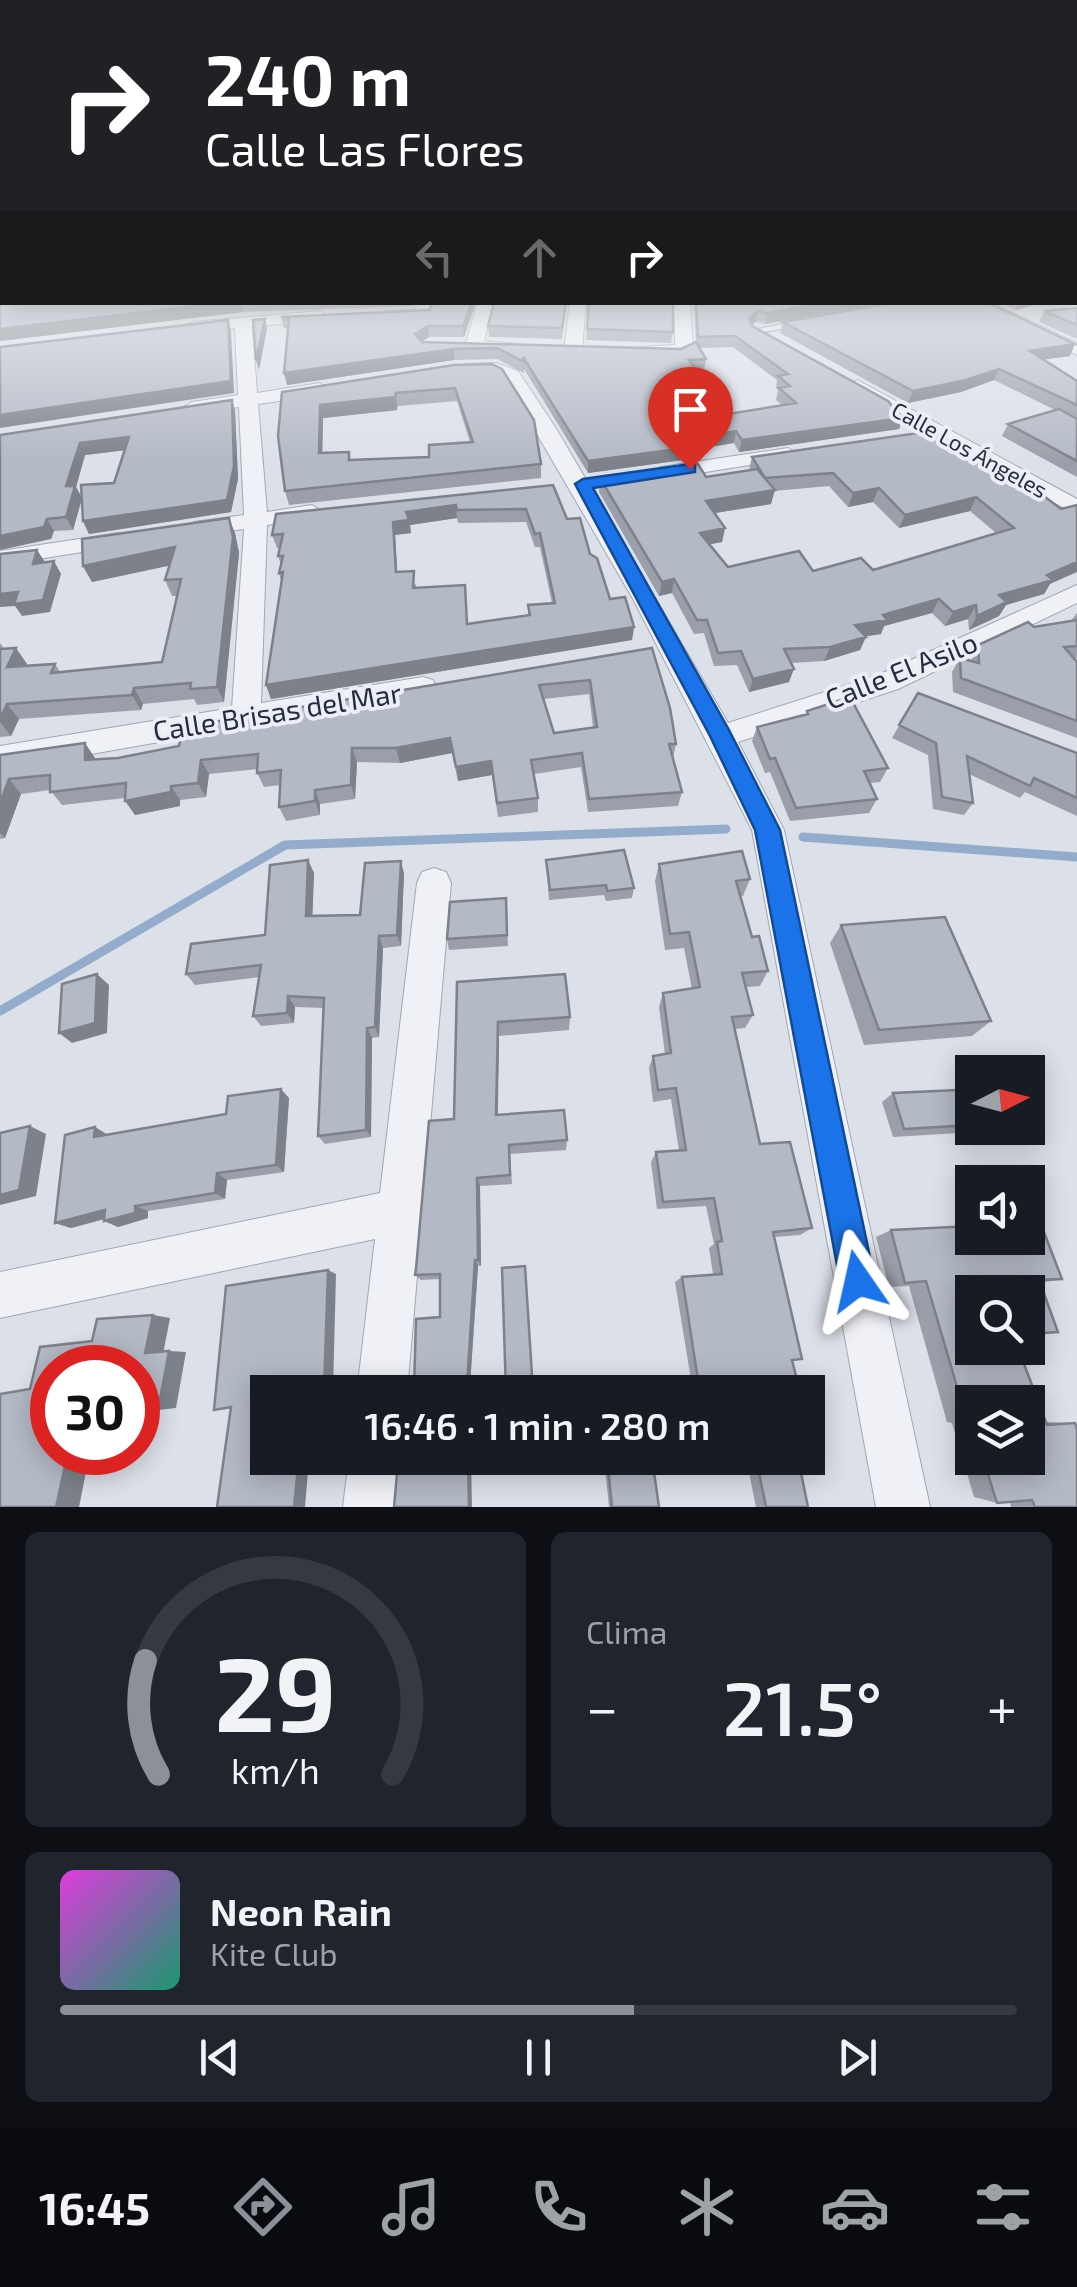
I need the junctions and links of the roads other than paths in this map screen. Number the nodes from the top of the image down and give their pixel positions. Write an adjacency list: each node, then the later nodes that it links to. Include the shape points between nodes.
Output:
1 (232, 322): 8 (street)
2 (243, 322): 18 (street)
3 (477, 322): 14 (street, via 466,346)
4 (580, 322): 10 (street, via 582,350)
5 (683, 322): 13 (street, via 684,350)
6 (803, 322): 9 (lane)
7 (1017, 322): 12 (street)
8 (175, 329)
9 (758, 330): 11 (street)
10 (554, 349)
11 (793, 350)
12 (1077, 350)
13 (626, 351)
14 (522, 362): 15 (street); 31 (street)
15 (436, 372)
16 (842, 377): 20 (street, Calle Los Ángeles)
17 (342, 386): 18 (street)
18 (247, 400): 19 (street); 26 (street)
19 (171, 412)
20 (940, 432): 21 (street); 24 (street, Calle Los Ángeles)
21 (902, 438)
22 (808, 452): 23 (street)
23 (639, 476)
24 (1077, 508)
25 (336, 510): 26 (street)
26 (256, 520): 27 (street); 36 (street)
27 (178, 532)
28 (138, 538): 29 (street)
29 (0, 558)
30 (1077, 593): 34 (street, Calle El Asilo)
31 (672, 647): 32 (street); 37 (street)
32 (634, 653)
33 (459, 681): 36 (street, Calle Brisas del Mar)
34 (888, 682): 35 (street); 37 (street, Calle El Asilo)
35 (922, 695)
36 (246, 716): 38 (street, Calle Brisas del Mar)
37 (721, 736): 45 (street, via 768,830)
38 (0, 758)
39 (434, 883): 40 (street)
40 (402, 1211): 41 (street); 42 (street)
41 (0, 1295)
42 (384, 1375)
43 (374, 1475): 44 (street)
44 (370, 1507)
45 (903, 1507)

